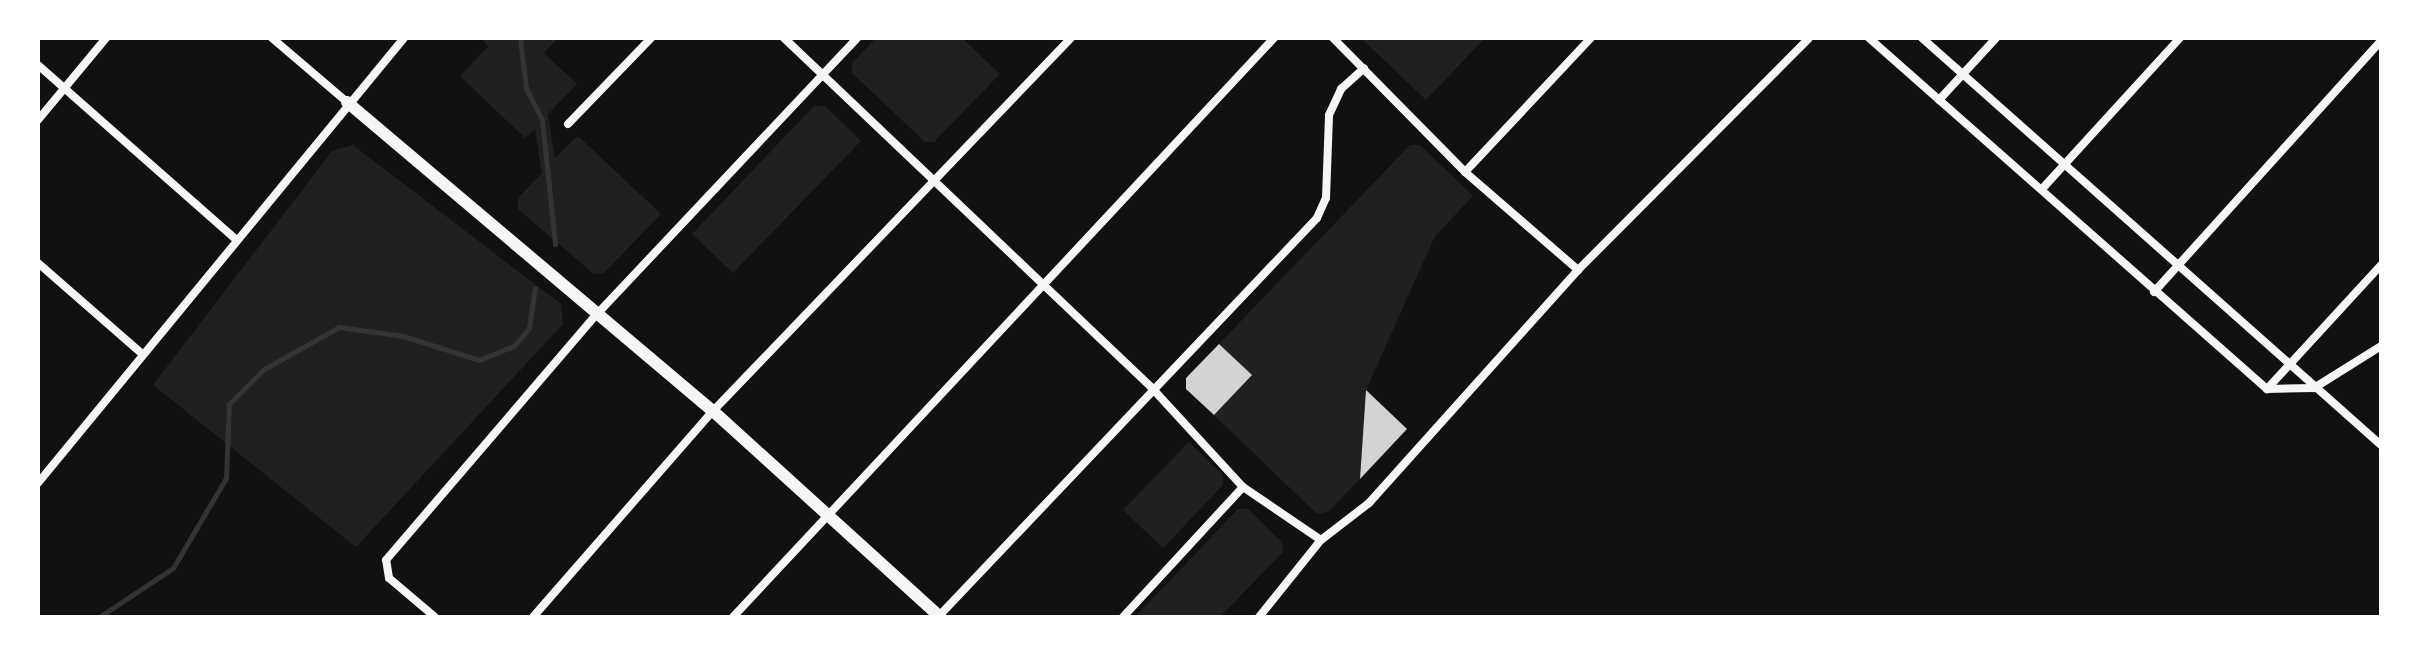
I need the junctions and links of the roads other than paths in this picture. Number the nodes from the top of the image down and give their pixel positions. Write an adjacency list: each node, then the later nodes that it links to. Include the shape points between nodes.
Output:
1 (106, 38): 21 (street)
2 (272, 38): 23 (street)
3 (404, 38): 23 (street)
4 (651, 38): 25 (street)
5 (784, 38): 19 (street)
6 (857, 38): 19 (street)
7 (1071, 38): 28 (street)
8 (1274, 38): 35 (street)
9 (1333, 38): 18 (street)
10 (1591, 38): 27 (street)
11 (1809, 38): 34 (street)
12 (1870, 38): 22 (street)
13 (1922, 38): 20 (street)
14 (1996, 38): 20 (street)
15 (2180, 38): 26 (street)
16 (2381, 41): 33 (street)
17 (38, 65): 21 (street)
18 (1364, 68): 27 (street); 41 (street, via 1341,89 1329,115 1326,198 1317,218)
19 (823, 73): 28 (street); 37 (street)
20 (1963, 74): 22 (street); 26 (street)
21 (64, 89): 24 (street); 30 (street)
22 (1939, 100): 29 (street)
23 (347, 102): 30 (street); 37 (street)
24 (38, 120)
25 (568, 124)
26 (2065, 164): 29 (street); 33 (street)
27 (1465, 172): 34 (street)
28 (934, 179): 35 (street); 44 (street)
29 (2042, 189): 36 (street)
30 (234, 238): 39 (street)
31 (38, 263): 39 (street)
32 (2381, 265): 40 (street)
33 (2178, 266): 36 (street); 40 (street)
34 (1578, 270): 49 (street, via 1369,503)
35 (1042, 283): 41 (street); 48 (street)
36 (2154, 292): 43 (street)
37 (598, 313): 44 (street); 50 (street, via 386,560 389,578)
38 (2381, 346): 42 (street)
39 (140, 352): 46 (street)
40 (2290, 365): 42 (street); 43 (street)
41 (1151, 387): 47 (street); 53 (street)
42 (2314, 388): 43 (street); 45 (street)
43 (2267, 389)
44 (713, 411): 48 (street); 51 (street)
45 (2381, 445)
46 (38, 483)
47 (1243, 487): 49 (street); 54 (street)
48 (827, 511): 52 (street); 53 (street)
49 (1321, 540): 55 (street)
50 (435, 617)
51 (533, 617)
52 (733, 617)
53 (939, 617)
54 (1123, 617)
55 (1259, 617)

